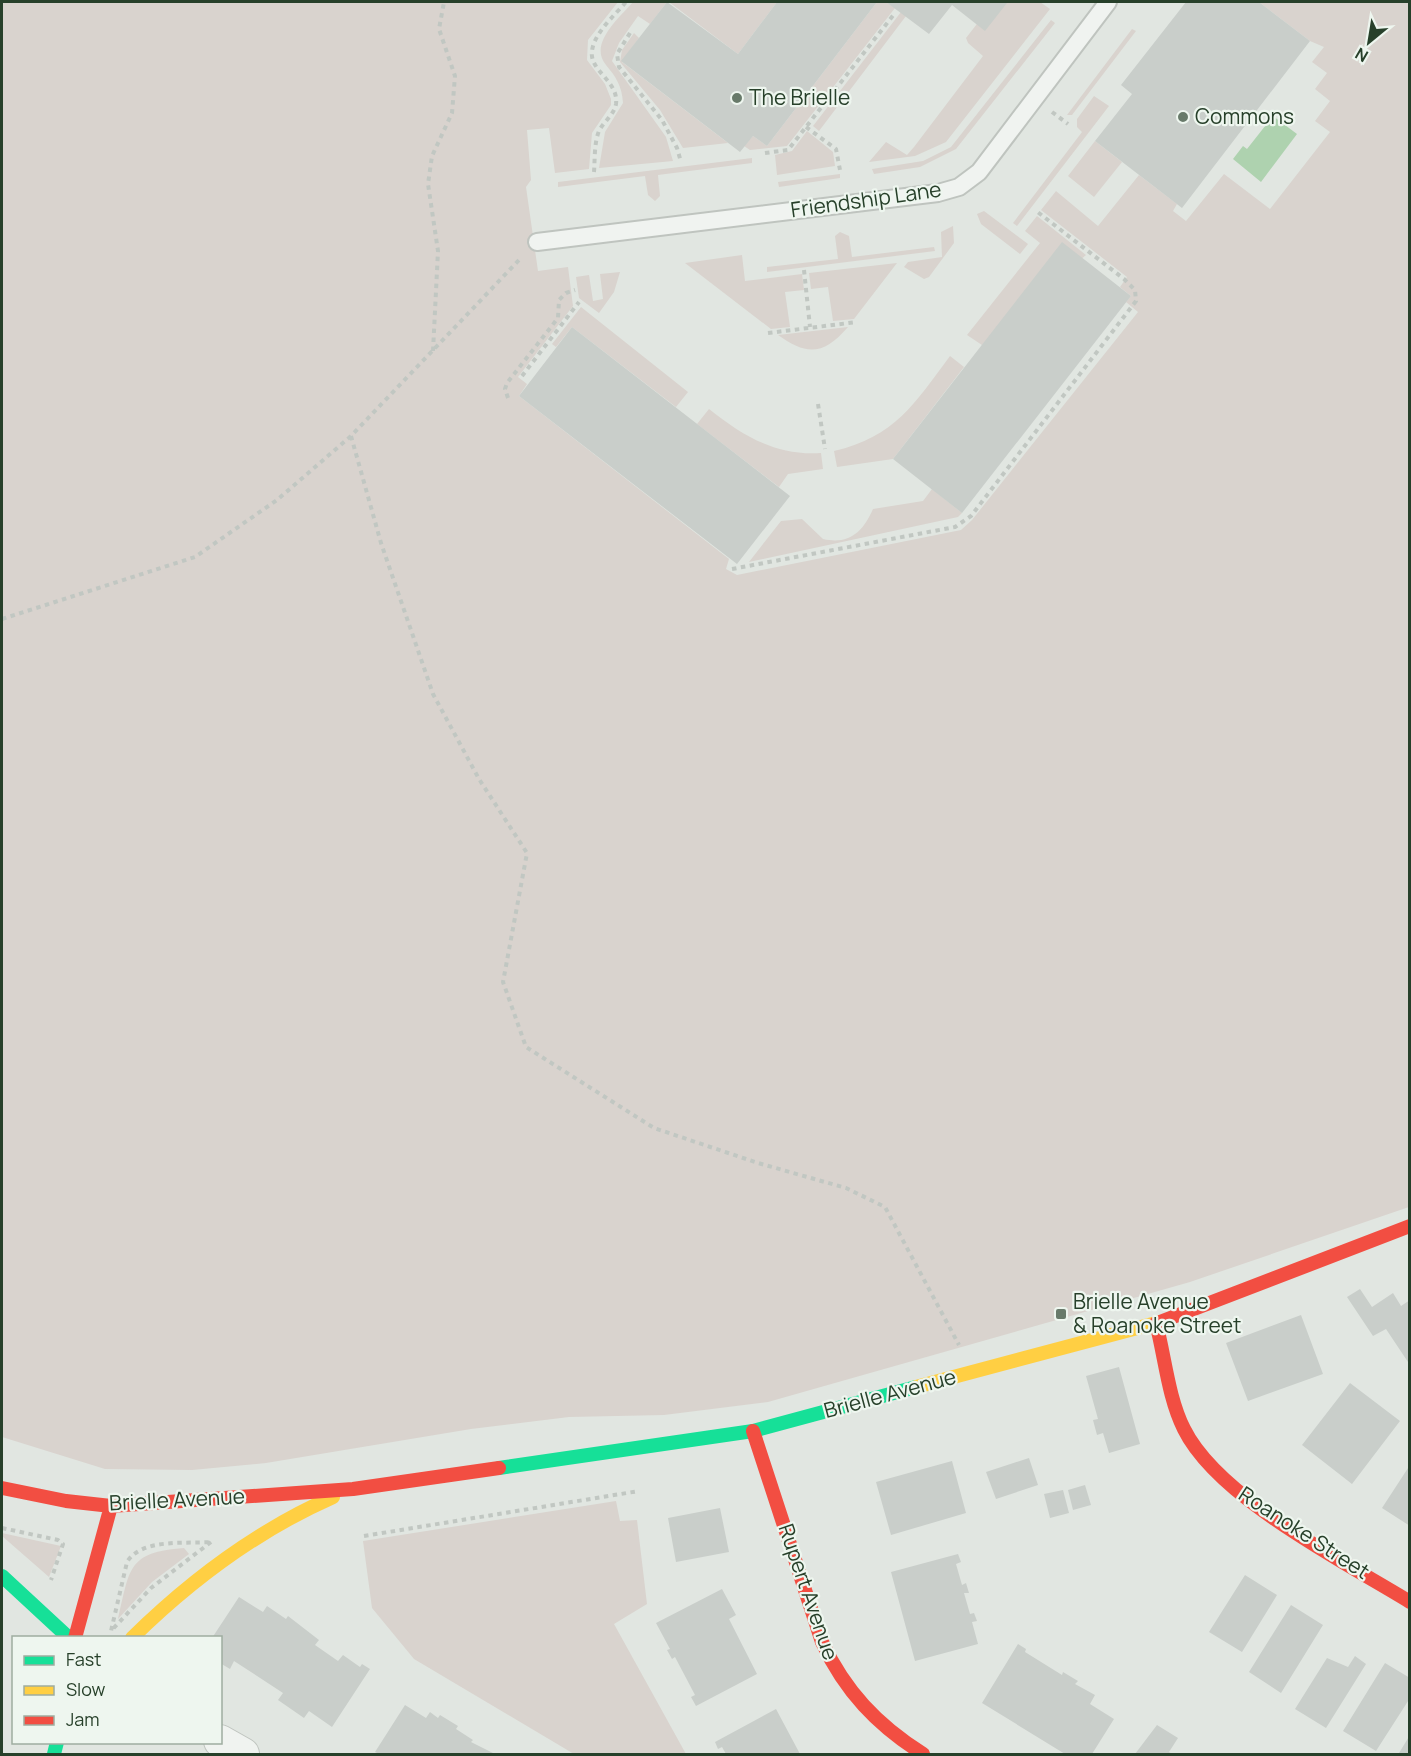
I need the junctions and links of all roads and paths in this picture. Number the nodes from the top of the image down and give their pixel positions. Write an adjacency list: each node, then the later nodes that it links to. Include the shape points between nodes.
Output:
1 (444, 2): 19 (path, via 439,29 455,76 452,112 432,156 428,184 438,250)
2 (626, 2): 10 (path, via 592,50 592,59 613,86 617,100 615,110 598,135)
3 (1108, 2): 12 (lane, Friendship Lane, via 979,172 959,187)
4 (895, 13): 6 (path)
5 (630, 33): 8 (path, via 617,54 618,67 662,120)
6 (806, 127): 7 (path, via 788,150); 9 (path, via 836,149)
7 (765, 153)
8 (681, 162)
9 (840, 170)
10 (594, 172)
11 (1035, 210): 25 (path, via 1124,279 1135,290 1136,301 971,516 955,526)
12 (537, 242): 19 (path)
13 (804, 270): 17 (path)
14 (575, 290): 21 (path, via 559,300 558,318 507,383)
15 (579, 302): 20 (path)
16 (857, 322): 17 (path)
17 (810, 327): 18 (path)
18 (768, 333)
19 (433, 352): 23 (path)
20 (522, 376)
21 (508, 398)
22 (818, 404): 24 (path)
23 (351, 436): 26 (path, via 277,500 195,557); 29 (path, via 381,543 433,694 479,779 527,853 503,982 526,1047 654,1128 846,1188 885,1207)
24 (825, 449)
25 (732, 569)
26 (2, 620)
27 (1410, 1226): 28 (street, Brielle Avenue)
28 (1156, 1323): 30 (street, Brielle Avenue); 39 (street, Roanoke Street, via 1184,1430 1204,1459 1240,1493)
29 (962, 1350)
30 (753, 1431): 32 (street, Brielle Avenue); 45 (street, Rupert Avenue, via 832,1665 855,1701 892,1735)
31 (2, 1488): 34 (street, Brielle Avenue)
32 (353, 1489): 34 (street, Brielle Avenue); 42 (street, Brielle Avenue, via 264,1531 202,1573)
33 (639, 1491): 36 (path)
34 (111, 1506): 41 (street)
35 (2, 1528): 38 (path, via 63,1544 54,1575 49,1581)
36 (364, 1536)
37 (2, 1575): 40 (street)
38 (44, 1580)
39 (1410, 1602)
40 (67, 1636)
41 (76, 1636)
42 (134, 1636)
43 (222, 1742): 44 (street)
44 (243, 1755)
45 (923, 1755)

